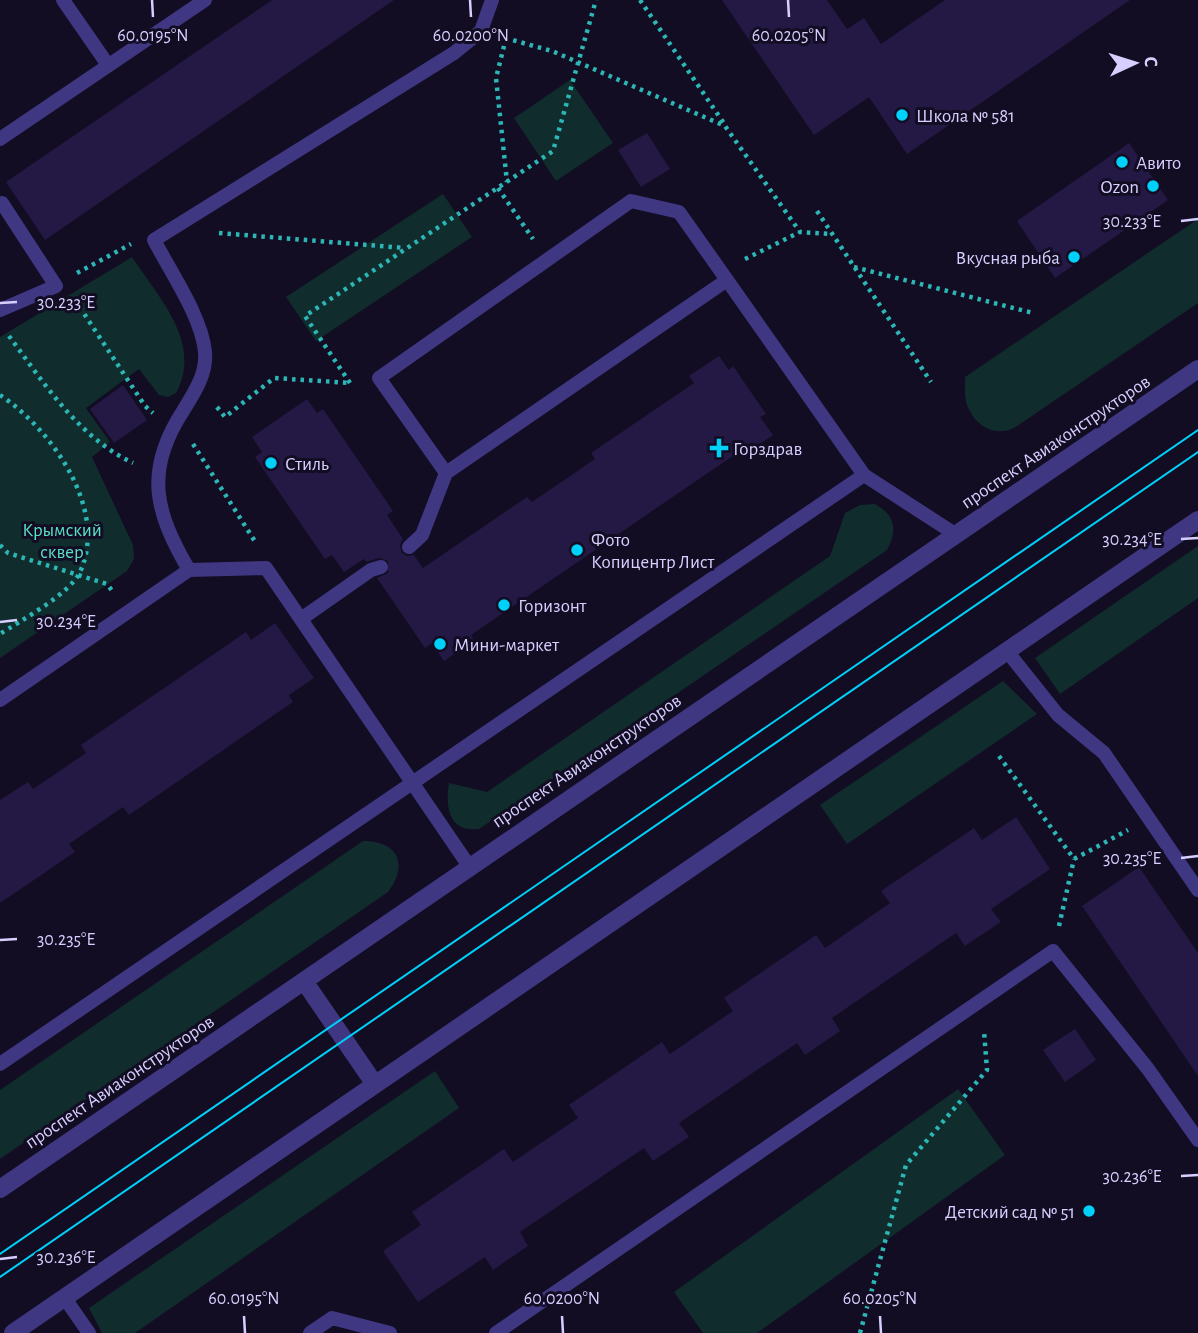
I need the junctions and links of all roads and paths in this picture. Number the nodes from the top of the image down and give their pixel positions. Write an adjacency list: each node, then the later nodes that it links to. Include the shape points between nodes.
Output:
1 (63, 0): 9 (lane)
2 (205, 0): 9 (lane)
3 (492, 0): 6 (lane)
4 (596, 0): 8 (path)
5 (640, 0): 10 (path)
6 (481, 31): 7 (path); 19 (lane, via 454,53)
7 (506, 38): 8 (path); 12 (path, via 496,78)
8 (580, 63): 10 (path); 12 (path, via 553,151)
9 (108, 65): 11 (lane)
10 (725, 126): 17 (path)
11 (0, 139)
12 (507, 182): 13 (path)
13 (498, 188): 20 (path); 21 (path)
14 (2, 203): 24 (lane)
15 (817, 211): 18 (path)
16 (208, 232): 20 (path)
17 (800, 232): 18 (path); 23 (path, via 740,263)
18 (831, 234): 22 (path)
19 (154, 240): 24 (path, via 125,245); 32 (lane, via 199,325 206,353)
20 (406, 248): 31 (path, via 305,316)
21 (548, 260): 23 (lane, via 631,201 679,212); 29 (lane)
22 (853, 267): 26 (path); 30 (path)
23 (727, 280): 34 (lane); 36 (lane)
24 (56, 286): 25 (lane)
25 (0, 310)
26 (1033, 313)
27 (8, 334): 35 (path, via 62,407 108,451)
28 (1198, 369): 38 (street, проспект Авиаконструкторов)
29 (379, 378): 31 (path); 34 (lane)
30 (931, 382)
31 (350, 383): 32 (path, via 274,378 225,417)
32 (200, 385): 35 (lane, via 172,428)
33 (0, 395): 43 (path, via 42,435 70,472 86,513 88,545)
34 (446, 473): 40 (lane, via 422,535)
35 (158, 474): 42 (lane, via 159,507 168,535)
36 (864, 475): 38 (lane); 50 (lane)
37 (1198, 520): 47 (street)
38 (955, 534): 53 (street, проспект Авиаконструкторов)
39 (0, 545): 43 (path, via 8,553)
40 (409, 547)
41 (381, 567): 45 (lane)
42 (189, 570): 44 (lane); 45 (lane, via 266,568)
43 (79, 575): 44 (path, via 107,584); 46 (path)
44 (127, 613): 48 (lane)
45 (301, 619): 50 (lane)
46 (0, 634)
47 (1006, 650): 51 (lane, via 1058,715 1104,753); 59 (street)
48 (0, 700)
49 (999, 756): 52 (path)
50 (412, 780): 53 (lane); 58 (lane)
51 (1150, 817): 52 (path); 54 (lane)
52 (1074, 859): 55 (path)
53 (469, 866): 56 (street, проспект Авиаконструкторов)
54 (1198, 890)
55 (1053, 951): 57 (lane); 60 (lane, via 1148,1069)
56 (304, 981): 59 (street); 61 (street, проспект Авиаконструкторов)
57 (982, 999): 67 (lane); 68 (path, via 987,1070 906,1165)
58 (0, 1064)
59 (374, 1083): 62 (street)
60 (1198, 1140)
61 (0, 1189)
62 (64, 1297): 63 (street); 64 (lane)
63 (13, 1333)
64 (89, 1333)
65 (310, 1333): 66 (lane, via 332,1318)
66 (390, 1333)
67 (496, 1333)
68 (860, 1333)

